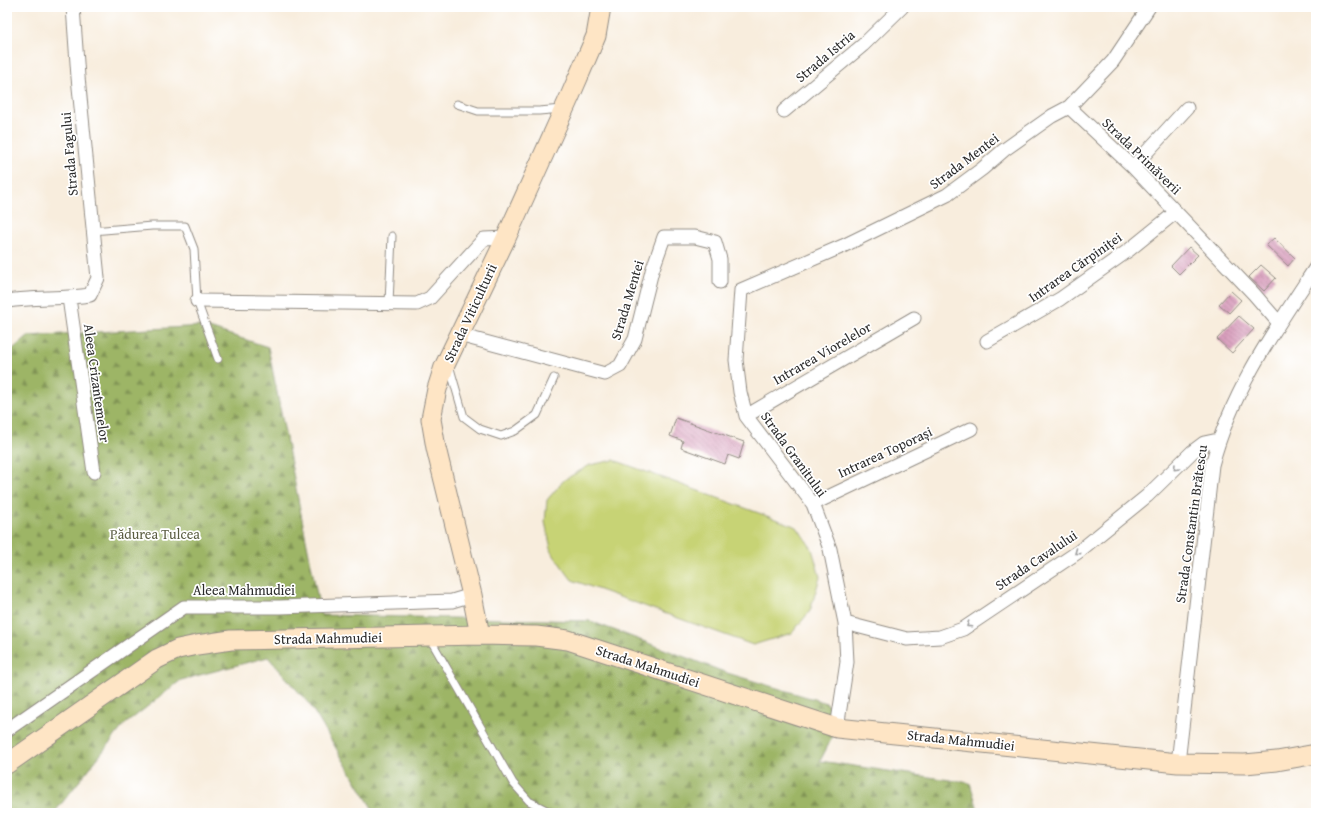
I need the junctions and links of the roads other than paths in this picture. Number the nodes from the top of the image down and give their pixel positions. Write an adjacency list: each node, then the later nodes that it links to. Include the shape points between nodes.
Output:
1 (73, 7): 12 (street, Strada Fagului)
2 (601, 7): 8 (main road, Strada Viticulturii, via 596,36)
3 (902, 7): 9 (street, Strada Istria, via 863,45)
4 (1149, 7): 6 (street, via 1113,61)
5 (457, 104): 8 (lane, via 478,110)
6 (1069, 107): 10 (street, Strada Primăverii); 17 (street, Strada Mentei, via 1004,150 982,170 947,195 843,246)
7 (1187, 108): 10 (street)
8 (564, 109): 14 (main road, Strada Viticulturii)
9 (784, 111)
10 (1133, 167): 11 (street, Strada Primăverii)
11 (1176, 212): 23 (street, Strada Primăverii); 25 (street, Intrarea Cărpiniței, via 1129,250 1060,299)
12 (92, 231): 18 (street, Strada Fagului, via 98,278 90,295); 20 (lane, via 185,226 194,249)
13 (392, 236): 21 (lane)
14 (506, 238): 21 (street, via 484,239 430,298 417,304); 24 (main road, Strada Viticulturii)
15 (1316, 267): 23 (street, Strada Constantin Brătescu)
16 (720, 282): 24 (street, Strada Mentei, via 720,259 715,242 695,237 664,237 652,271 635,339 620,366 605,374)
17 (740, 290): 29 (street, Strada Granitului, via 736,360)
18 (69, 298): 19 (street, via 26,298); 32 (street, Aleea Crizantemelor)
19 (7, 301)
20 (197, 301): 21 (street); 26 (lane)
21 (389, 303)
22 (914, 318): 29 (street, Intrarea Viorelelor)
23 (1279, 322): 31 (street, Strada Constantin Brătescu, via 1228,416)
24 (459, 335): 27 (main road, Strada Viticulturii)
25 (987, 341)
26 (218, 359)
27 (448, 359): 28 (lane, via 464,416 480,430 501,436 515,431 537,415); 34 (main road, Strada Viticulturii, via 437,389 431,419)
28 (554, 378)
29 (746, 416): 33 (street, Strada Granitului)
30 (971, 429): 33 (street, Intrarea Toporași)
31 (1218, 440): 35 (street, Strada Cavalului, one-way to 35, via 1204,442 1147,496 1078,552 963,629 940,637 907,639); 41 (street, Strada Constantin Brătescu, via 1212,465)
32 (94, 472)
33 (813, 504): 35 (street, Strada Granitului, via 830,549)
34 (472, 595): 36 (main road, Strada Viticulturii); 39 (street, Aleea Mahmudiei, via 452,602 184,606)
35 (845, 623): 38 (street, Strada Granitului, via 847,662)
36 (480, 635): 37 (main road, Strada Mahmudiei); 38 (main road, Strada Mahmudiei, via 536,636 568,640)
37 (429, 636): 42 (main road, Strada Mahmudiei, via 231,640 178,649 157,659); 43 (lane, via 513,783 529,800)
38 (837, 728): 41 (main road, Strada Mahmudiei)
39 (7, 730)
40 (1316, 754): 41 (main road, Strada Mahmudiei, via 1245,764)
41 (1178, 763)
42 (7, 764)
43 (552, 813)

